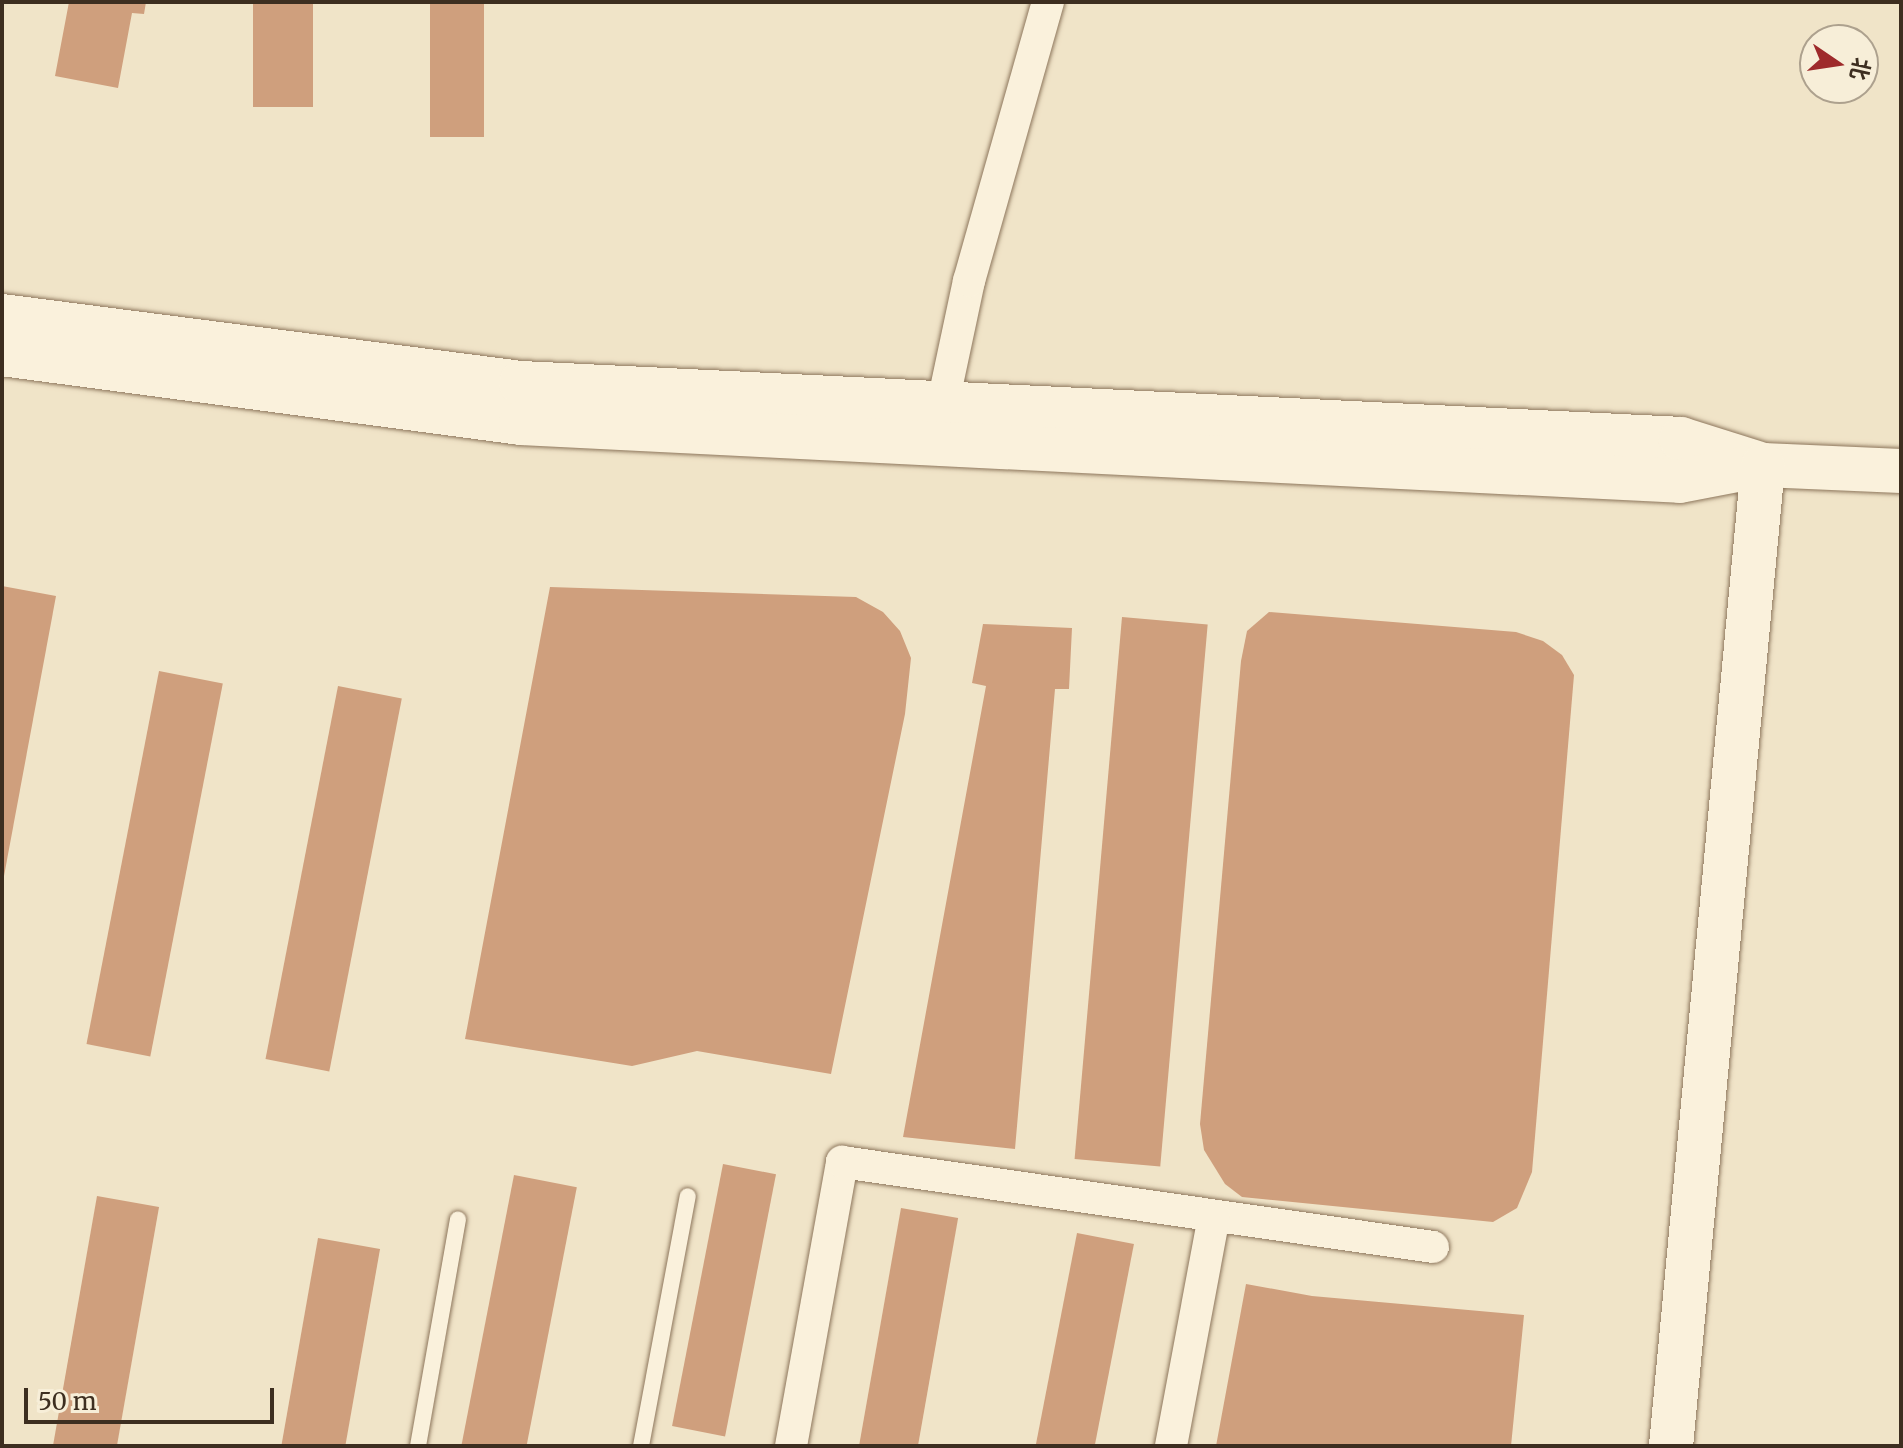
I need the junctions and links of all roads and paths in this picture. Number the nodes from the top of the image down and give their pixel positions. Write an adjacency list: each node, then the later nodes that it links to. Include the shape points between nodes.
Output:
1 (1048, 2): 4 (street, via 969,281)
2 (2, 316): 4 (main road, via 521,383)
3 (2, 354): 5 (main road, via 521,423 1680,481)
4 (943, 403): 5 (main road, via 1681,439)
5 (1763, 465): 6 (main road); 15 (main road)
6 (1901, 471)
7 (688, 1196): 12 (lane)
8 (1214, 1216): 10 (street); 13 (street, via 842,1162); 14 (street)
9 (458, 1219): 11 (lane)
10 (1433, 1247)
11 (418, 1446)
12 (641, 1446)
13 (791, 1446)
14 (1171, 1446)
15 (1671, 1446)

